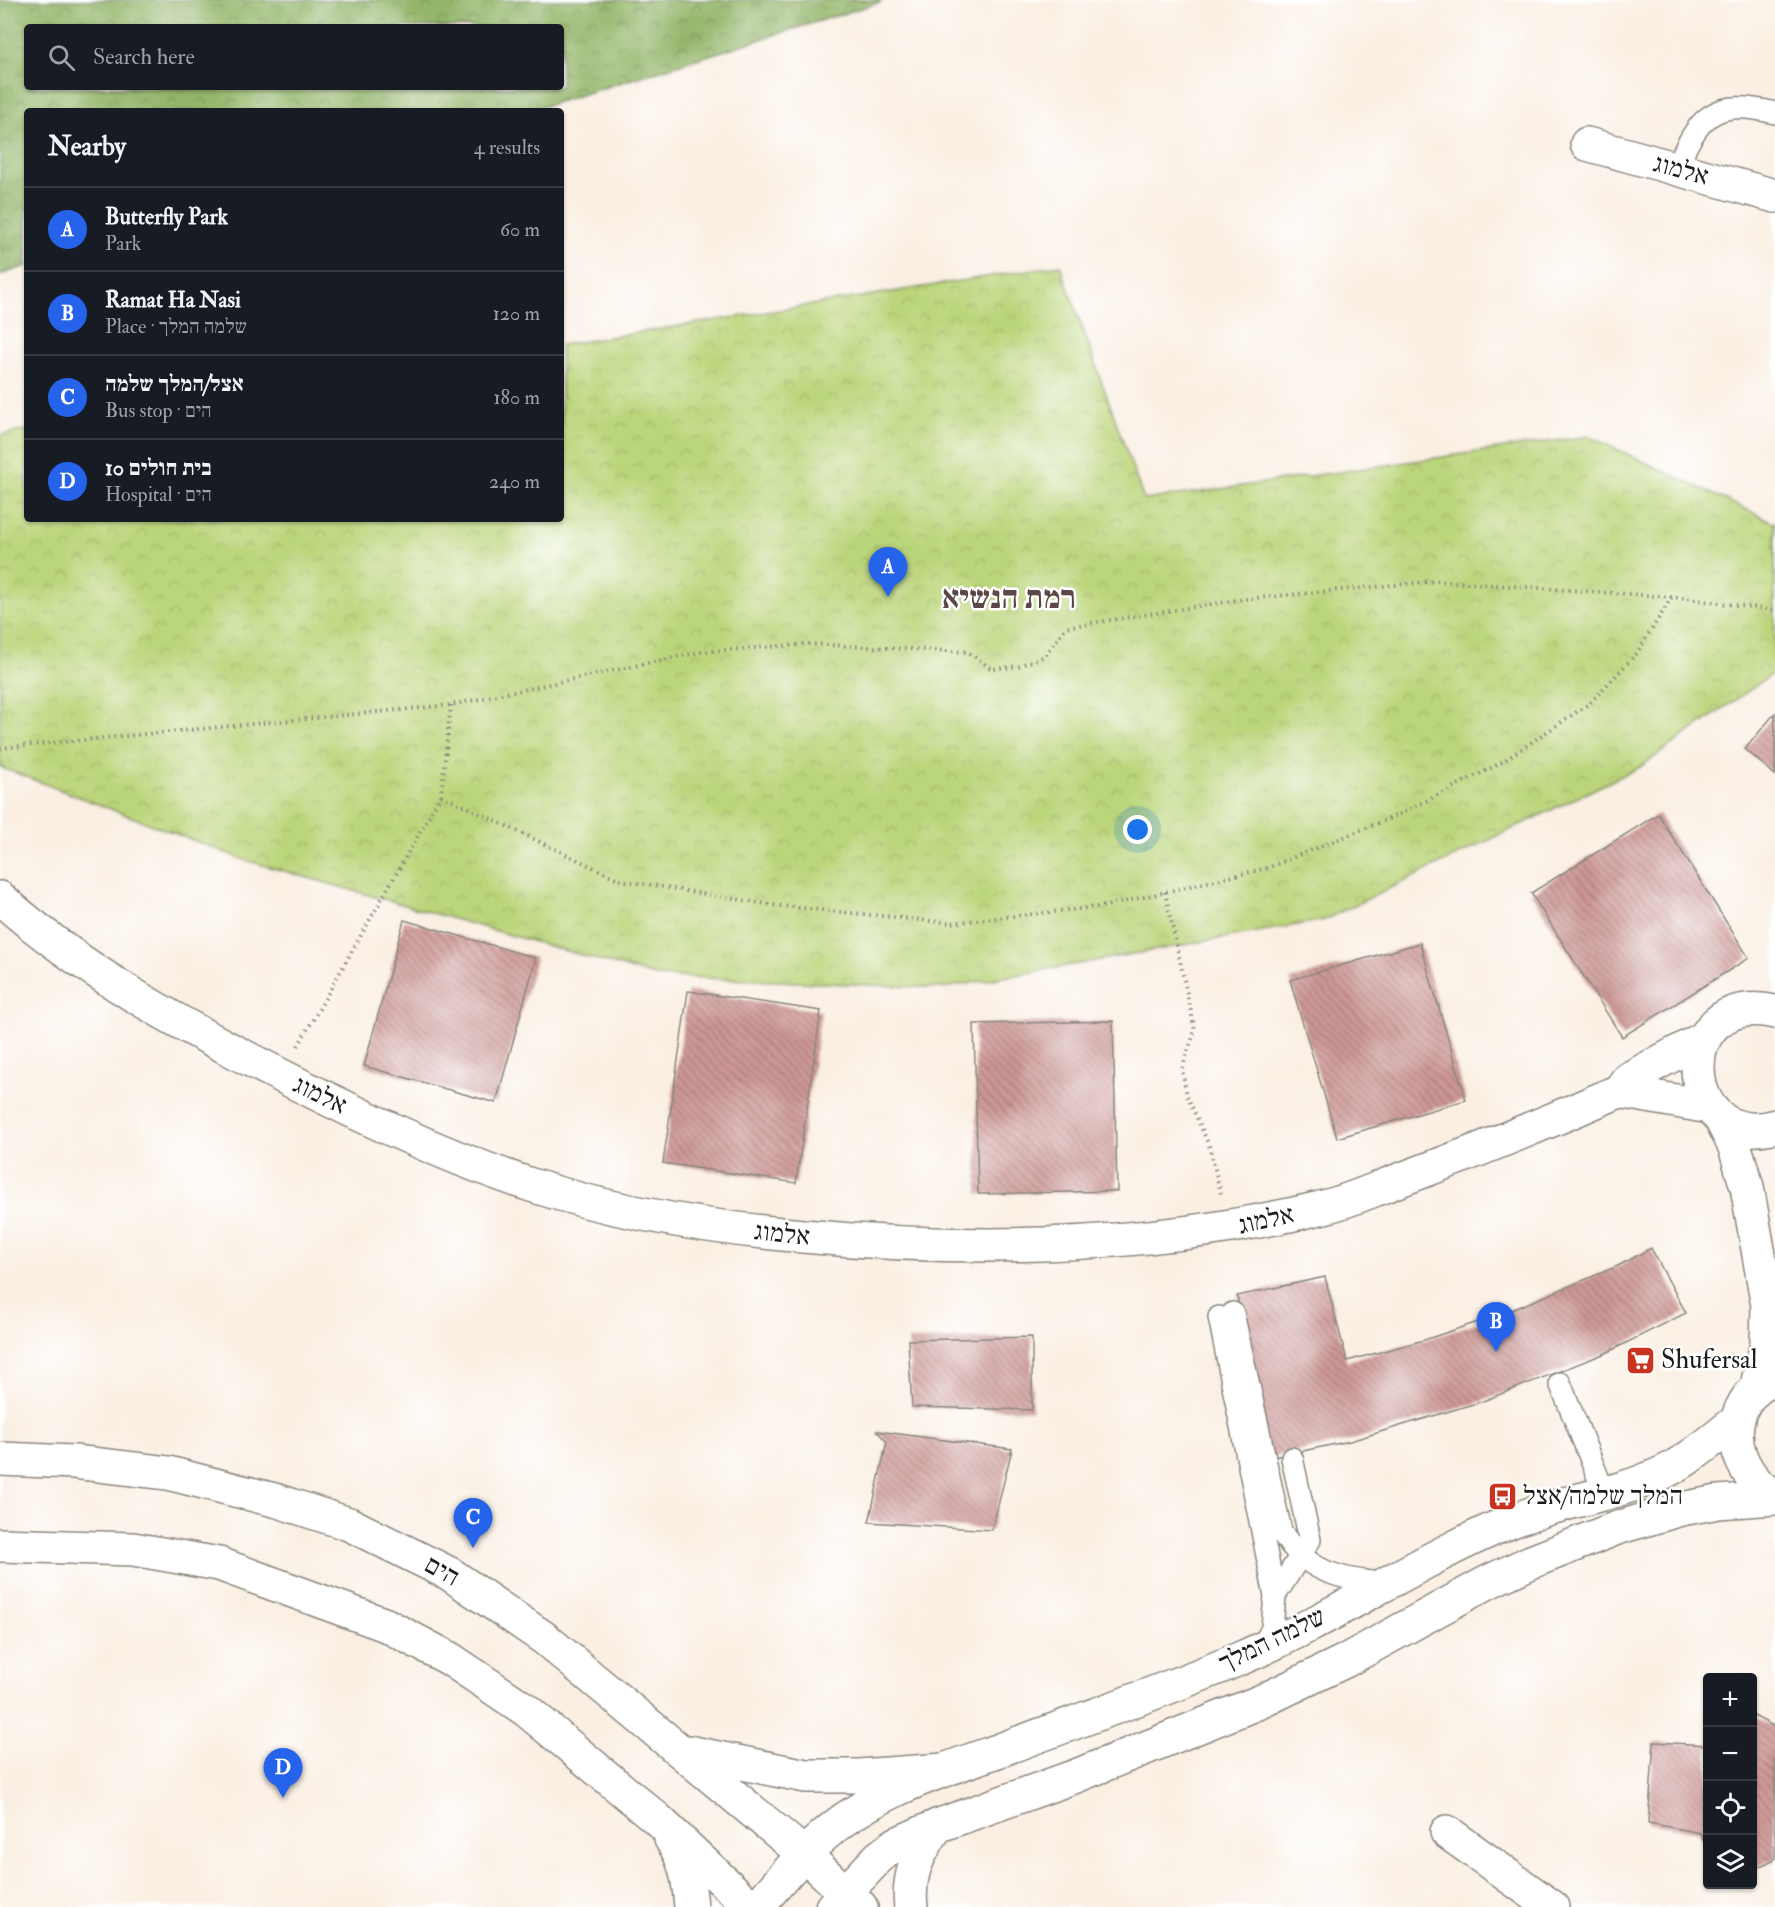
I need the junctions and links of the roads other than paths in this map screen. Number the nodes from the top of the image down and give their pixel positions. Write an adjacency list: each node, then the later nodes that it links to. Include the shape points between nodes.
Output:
1 (1775, 113): 3 (lane, via 1748,106 1706,117 1691,134)
2 (1587, 144): 3 (street, אלמוג)
3 (1676, 169): 4 (street, אלמוג)
4 (1775, 195)
5 (0, 898): 8 (street, אלמוג, via 35,929 111,983 281,1076 437,1149 533,1185 656,1218 764,1233 881,1244 1003,1245 1137,1238 1229,1228 1326,1207 1497,1144)
6 (1771, 1010): 7 (street, via 1738,1011 1723,1018)
7 (1704, 1038): 8 (street, אלמוג, via 1628,1079); 9 (street, via 1696,1069 1702,1095)
8 (1619, 1091): 9 (street)
9 (1715, 1112): 10 (street, via 1744,1128); 12 (street, via 1734,1147 1747,1186 1768,1306)
10 (1775, 1126)
11 (1560, 1383): 16 (lane)
12 (1765, 1384): 13 (street, via 1744,1405)
13 (1738, 1420): 16 (street, שלמה המלך, via 1663,1473); 17 (street, via 1737,1446 1747,1473)
14 (1292, 1458): 19 (lane, via 1310,1540)
15 (0, 1459): 23 (street, הים, via 74,1462 168,1473 349,1524 450,1574 544,1638)
16 (1604, 1492): 20 (street, שלמה המלך, via 1514,1520)
17 (1775, 1498): 26 (street, שלמה המלך, via 1681,1509 1579,1543 1488,1582 1345,1661 1262,1701 1076,1776)
18 (0, 1545): 25 (street, via 133,1549 219,1564 386,1625 450,1659 526,1710)
19 (1300, 1557): 20 (lane, via 1336,1575); 21 (lane); 21 (lane, via 1281,1532 1226,1315)
20 (1385, 1583): 22 (street, שלמה המלך)
21 (1275, 1596): 22 (lane, via 1272,1628)
22 (1262, 1648): 24 (street, שלמה המלך, via 1190,1679)
23 (682, 1751): 24 (street, via 806,1776); 28 (street, הים)
24 (945, 1770): 28 (street, שלמה המלך, via 857,1811)
25 (656, 1818): 30 (street, via 680,1852); 31 (street)
26 (937, 1826): 29 (street, שלמה המלך, via 896,1844 879,1857); 33 (street, via 913,1866)
27 (1447, 1832): 34 (street)
28 (804, 1854): 29 (street, הים); 32 (street, שלמה המלך)
29 (846, 1902)
30 (691, 1907)
31 (751, 1907)
32 (757, 1907)
33 (911, 1907)
34 (1552, 1907)

